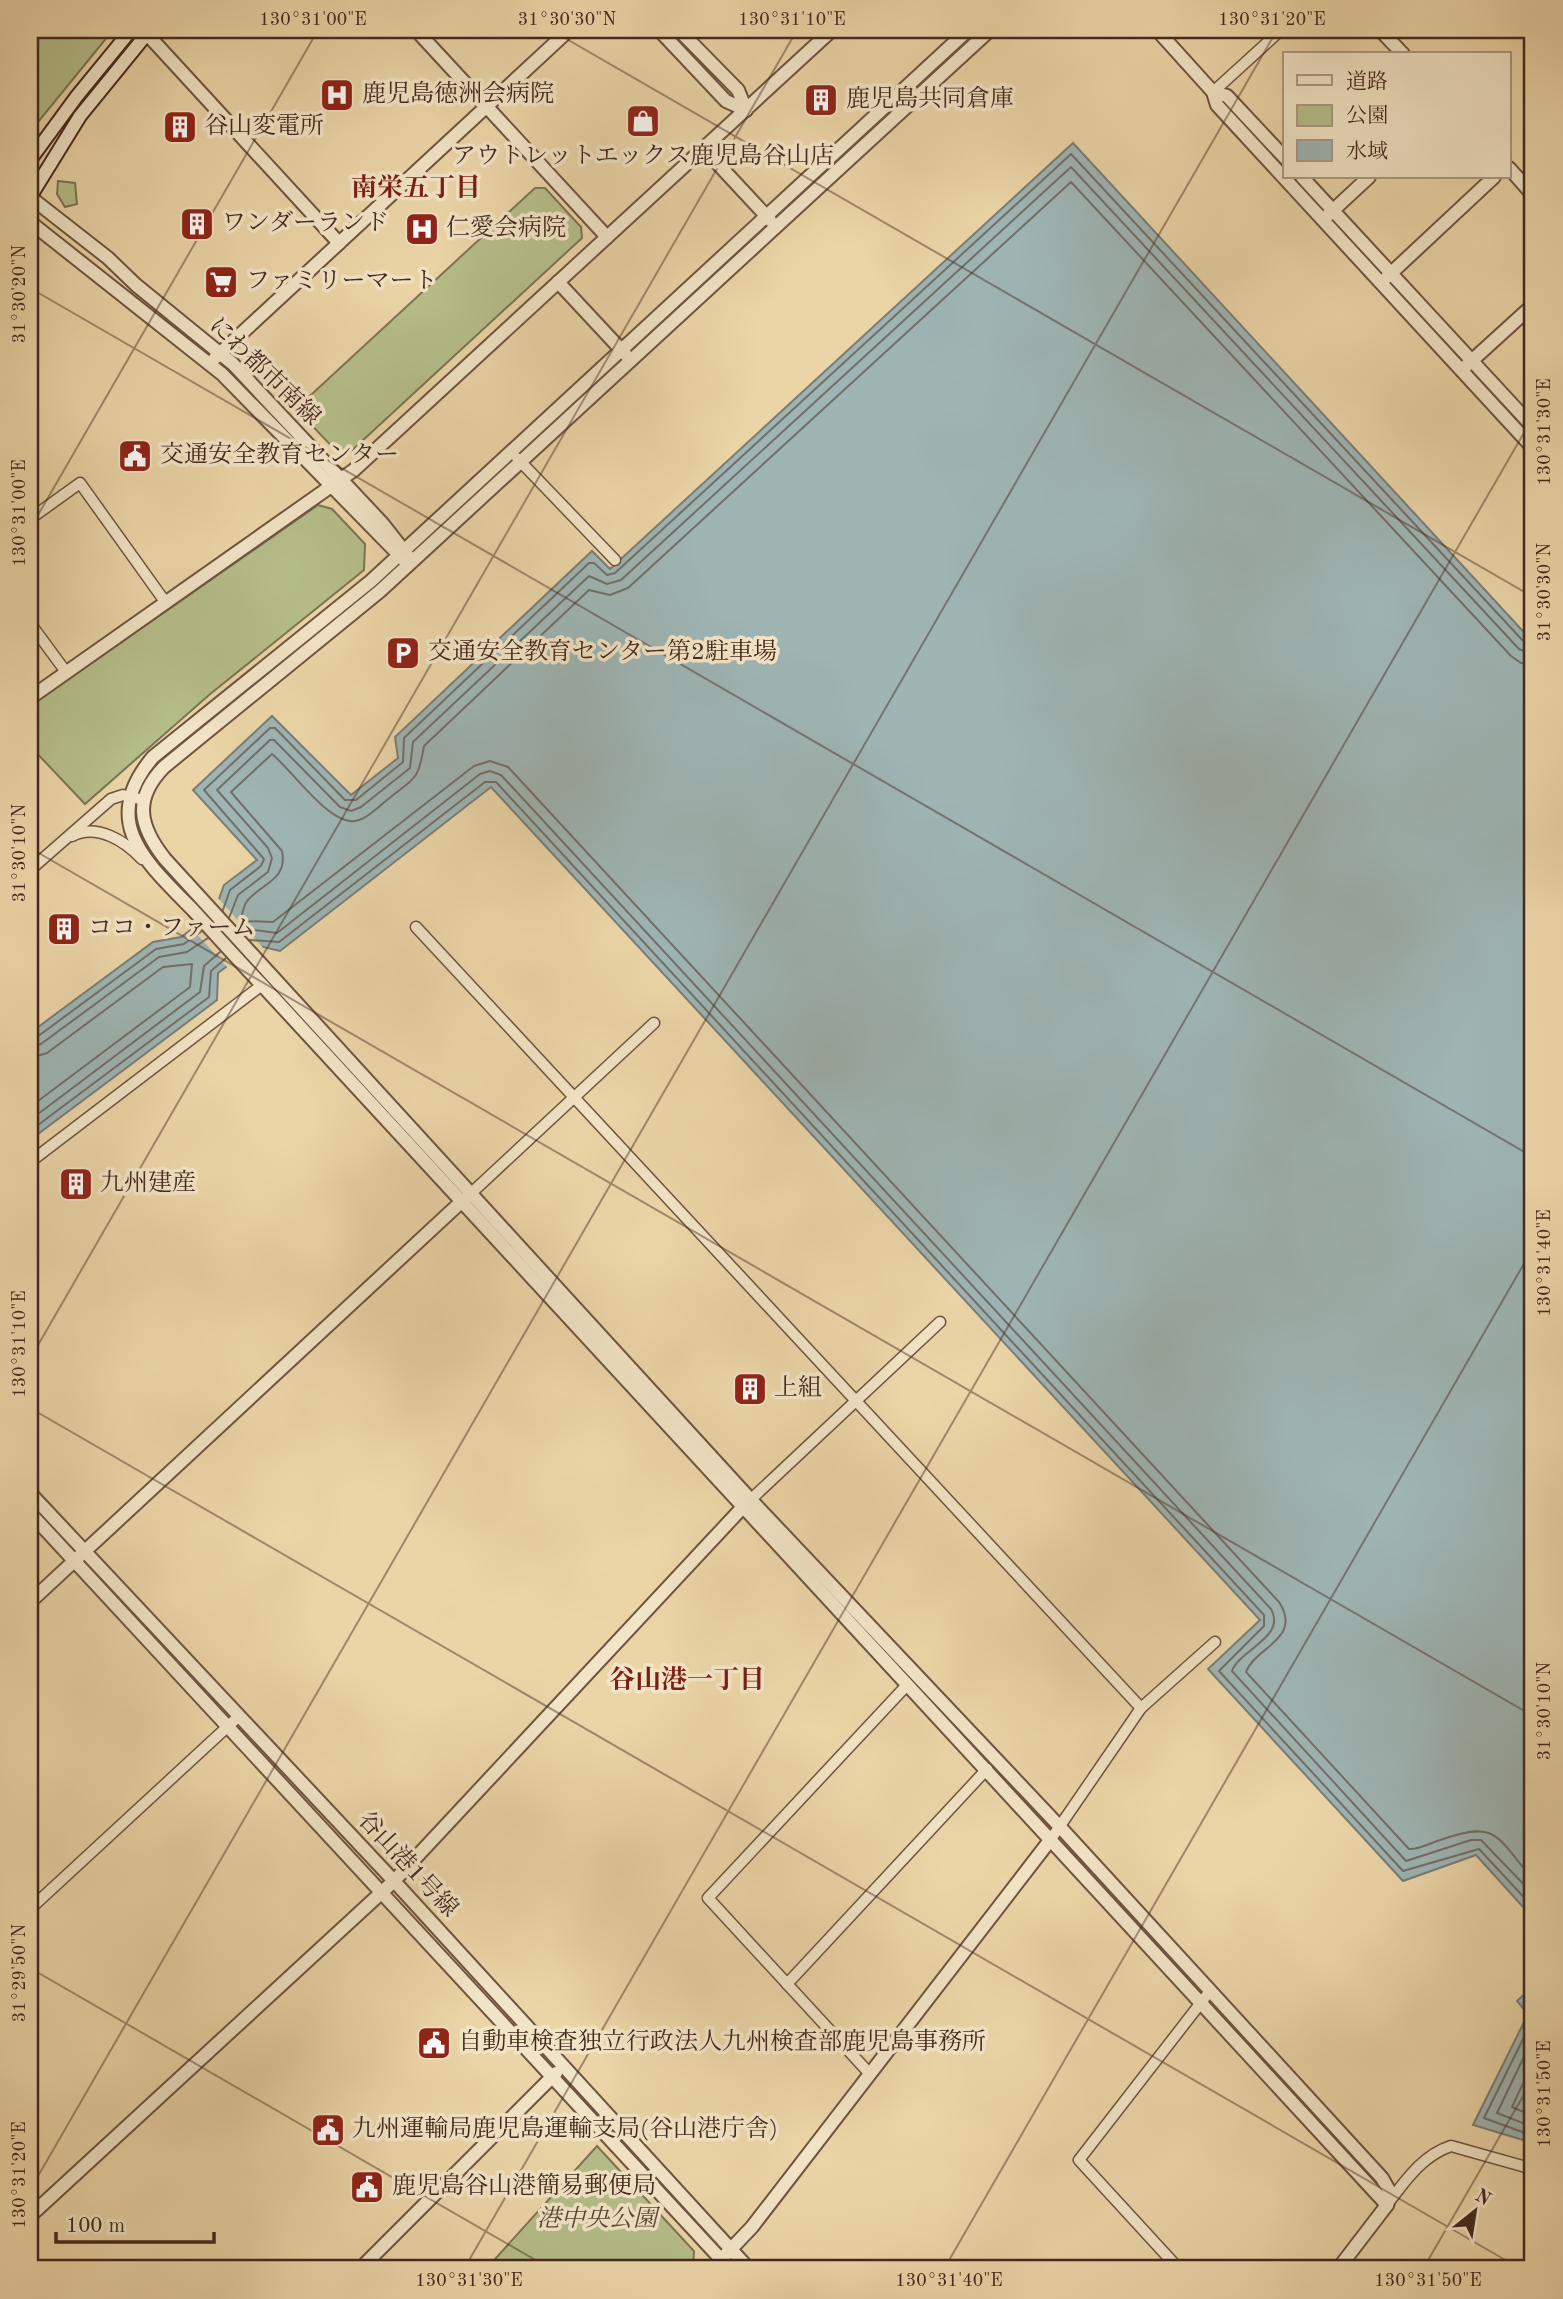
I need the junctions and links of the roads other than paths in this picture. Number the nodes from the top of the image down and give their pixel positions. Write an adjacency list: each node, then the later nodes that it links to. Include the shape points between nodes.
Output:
1 (131, 30): 19 (street)
2 (416, 30): 15 (street)
3 (569, 30): 15 (street)
4 (659, 30): 16 (street, via 726,101)
5 (679, 30): 16 (street, via 738,90)
6 (832, 30): 16 (street)
7 (968, 30): 29 (street)
8 (990, 30): 32 (street)
9 (1157, 30): 14 (street)
10 (1281, 30): 14 (street)
11 (1380, 30): 13 (street)
12 (148, 32): 27 (street, via 73,126); 34 (street)
13 (1401, 52)
14 (1213, 92): 18 (street, via 1227,96); 20 (street, via 1217,105)
15 (486, 106): 33 (street); 34 (street)
16 (746, 110): 17 (street)
17 (704, 149): 29 (street); 33 (street)
18 (1283, 156)
19 (30, 160)
20 (1282, 169)
21 (1510, 170): 26 (street)
22 (1289, 178): 30 (street)
23 (1303, 178): 28 (street)
24 (1368, 178): 28 (street)
25 (1493, 178): 35 (street)
26 (1533, 195)
27 (30, 197): 40 (street, にわ都市南線)
28 (1333, 210): 30 (street); 35 (street)
29 (767, 216): 32 (street); 39 (street)
30 (1323, 220): 37 (street)
31 (30, 222): 43 (street, にわ都市南線)
32 (776, 227): 41 (street)
33 (607, 237): 36 (street)
34 (339, 243): 40 (street)
35 (1391, 273): 37 (street); 42 (street)
36 (558, 282): 39 (street); 52 (street)
37 (1381, 283): 44 (street)
38 (1533, 305): 42 (street)
39 (621, 350): 41 (street); 50 (street)
40 (219, 354): 43 (street); 52 (street, にわ都市南線)
41 (632, 361): 51 (street)
42 (1472, 361): 44 (street); 46 (street)
43 (210, 364): 52 (street, にわ都市南線)
44 (1462, 370): 47 (street)
45 (1533, 407): 46 (street)
46 (1523, 416): 47 (street); 48 (street)
47 (1512, 425): 49 (street)
48 (1533, 427)
49 (1533, 448)
50 (512, 452): 51 (street); 54 (street)
51 (522, 462): 55 (street); 56 (street)
52 (336, 483): 54 (street, にわ都市南線); 57 (street)
53 (30, 519): 57 (street, via 80,483)
54 (401, 553): 56 (street, にわ都市南線); 61 (street, via 153,757 138,775)
55 (615, 560)
56 (410, 563): 62 (street, via 164,767)
57 (166, 603): 59 (street)
58 (30, 623): 59 (street)
59 (66, 672): 60 (street)
60 (30, 698)
61 (130, 797): 62 (street); 63 (street, via 111,799); 64 (street, via 127,822)
62 (144, 800): 71 (street, via 145,828 151,842)
63 (55, 844): 64 (street, via 83,830 100,832 133,849); 65 (street)
64 (147, 864): 67 (street)
65 (30, 870)
66 (416, 927): 69 (street)
67 (262, 985): 70 (street); 72 (street)
68 (654, 1023): 69 (street)
69 (575, 1097): 71 (street); 74 (street)
70 (30, 1162)
71 (472, 1193): 72 (street); 76 (street)
72 (460, 1203): 76 (street); 78 (street)
73 (940, 1322): 74 (street)
74 (855, 1399): 76 (street); 83 (street)
75 (30, 1493): 78 (street, 谷山港1号線)
76 (747, 1504): 82 (street); 87 (street); 89 (street)
77 (30, 1513): 79 (street, 谷山港1号線)
78 (85, 1550): 79 (street); 84 (street, 谷山港1号線)
79 (74, 1561): 80 (street); 85 (street, 谷山港1号線)
80 (30, 1602)
81 (1215, 1642): 83 (street)
82 (906, 1685): 86 (street); 92 (street, via 708,1898)
83 (1141, 1708): 87 (street)
84 (238, 1717): 85 (street); 89 (street, 谷山港1号線)
85 (227, 1727): 90 (street, 谷山港1号線); 91 (street)
86 (986, 1769): 88 (street); 92 (street)
87 (1060, 1828): 88 (street); 93 (street)
88 (1051, 1839): 94 (street); 96 (street)
89 (394, 1881): 90 (street); 95 (street, 谷山港1号線)
90 (381, 1893): 97 (street, 谷山港1号線); 100 (street)
91 (30, 1909)
92 (787, 1983): 96 (street)
93 (1210, 1991): 94 (street); 99 (street, via 1382,2178 1391,2194)
94 (1200, 2003): 99 (street); 105 (street, via 1079,2160)
95 (563, 2066): 97 (street); 101 (street, 谷山港1号線)
96 (870, 2074): 101 (street)
97 (551, 2078): 102 (street, 谷山港1号線); 103 (street)
98 (1533, 2169): 99 (street, via 1451,2146 1438,2150 1413,2171)
99 (1387, 2205): 106 (street)
100 (30, 2216)
101 (731, 2249): 102 (street); 104 (street, 谷山港1号線)
102 (721, 2266)
103 (360, 2269)
104 (749, 2269)
105 (1179, 2269)
106 (1338, 2269)

